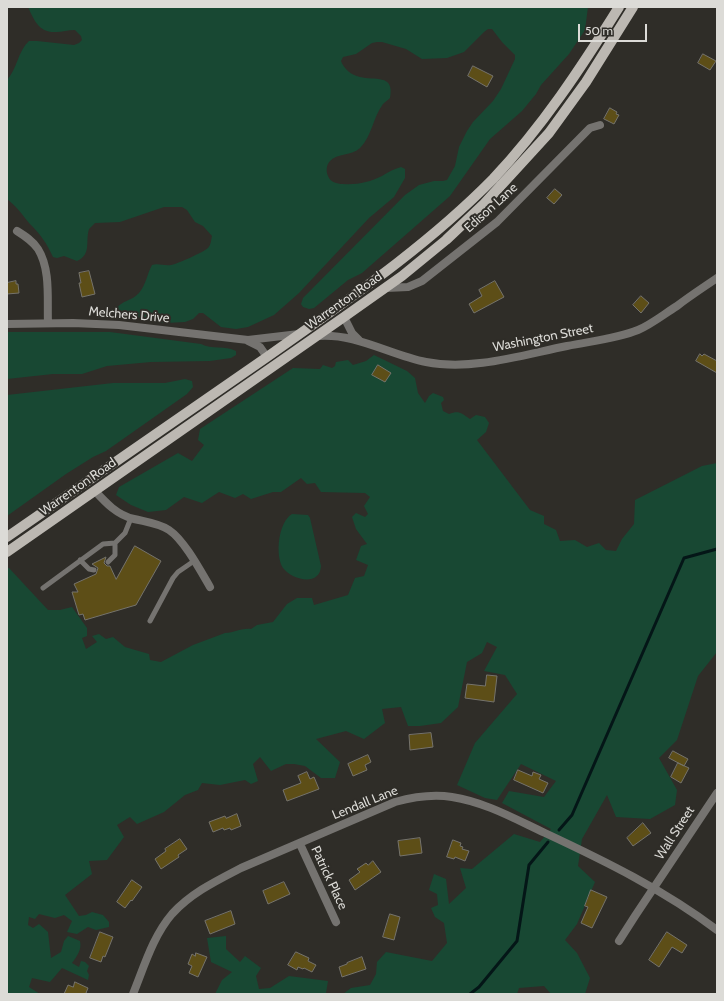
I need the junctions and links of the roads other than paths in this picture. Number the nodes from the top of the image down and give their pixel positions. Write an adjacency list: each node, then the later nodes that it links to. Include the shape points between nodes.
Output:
1 (619, 7): 10 (main road, Warrenton Road, via 555,105 492,179 457,214 419,246 370,285)
2 (633, 7): 6 (main road, Warrenton Road, via 586,82 549,133 470,219)
3 (600, 125): 6 (street, Edison Lane, via 590,128 497,222 422,281 408,287)
4 (17, 231): 8 (street, via 38,250 44,266)
5 (717, 278): 13 (street, Washington Street, via 638,330 605,339 480,363 447,365 427,362)
6 (386, 288): 7 (main road, Warrenton Road)
7 (344, 317): 11 (main road, Warrenton Road); 13 (street, via 352,333)
8 (48, 323): 9 (street, Melchers Drive); 12 (street, Melchers Drive, via 119,325)
9 (7, 324)
10 (300, 334): 12 (street, Melchers Drive); 14 (main road, Warrenton Road)
11 (318, 336): 13 (street, Washington Street, via 334,335); 15 (main road, Warrenton Road)
12 (248, 340): 14 (street, via 260,347)
13 (361, 342)
14 (267, 356): 17 (main road, Warrenton Road)
15 (95, 491): 16 (street, via 111,508); 19 (main road, Warrenton Road)
16 (130, 518): 18 (lane, via 125,533); 21 (street, via 158,524 169,530 180,540)
17 (7, 537)
18 (115, 543): 20 (lane, via 102,544); 22 (lane, via 115,555)
19 (7, 552)
20 (80, 560): 23 (lane, via 89,569); 25 (lane)
21 (194, 561): 24 (street); 26 (lane, via 173,578)
22 (108, 562)
23 (94, 570)
24 (210, 586)
25 (43, 588)
26 (150, 621)
27 (717, 793): 29 (street, Wall Street)
28 (300, 844): 29 (street, Lendall Lane, via 395,802 424,796 447,796 469,800 500,812 594,856); 30 (street, Patrick Place); 33 (street, Lendall Lane, via 241,868 185,901 172,914 157,937)
29 (654, 888): 31 (street, Lendall Lane); 32 (street, Wall Street)
30 (336, 922)
31 (717, 930)
32 (619, 941)
33 (133, 994)

